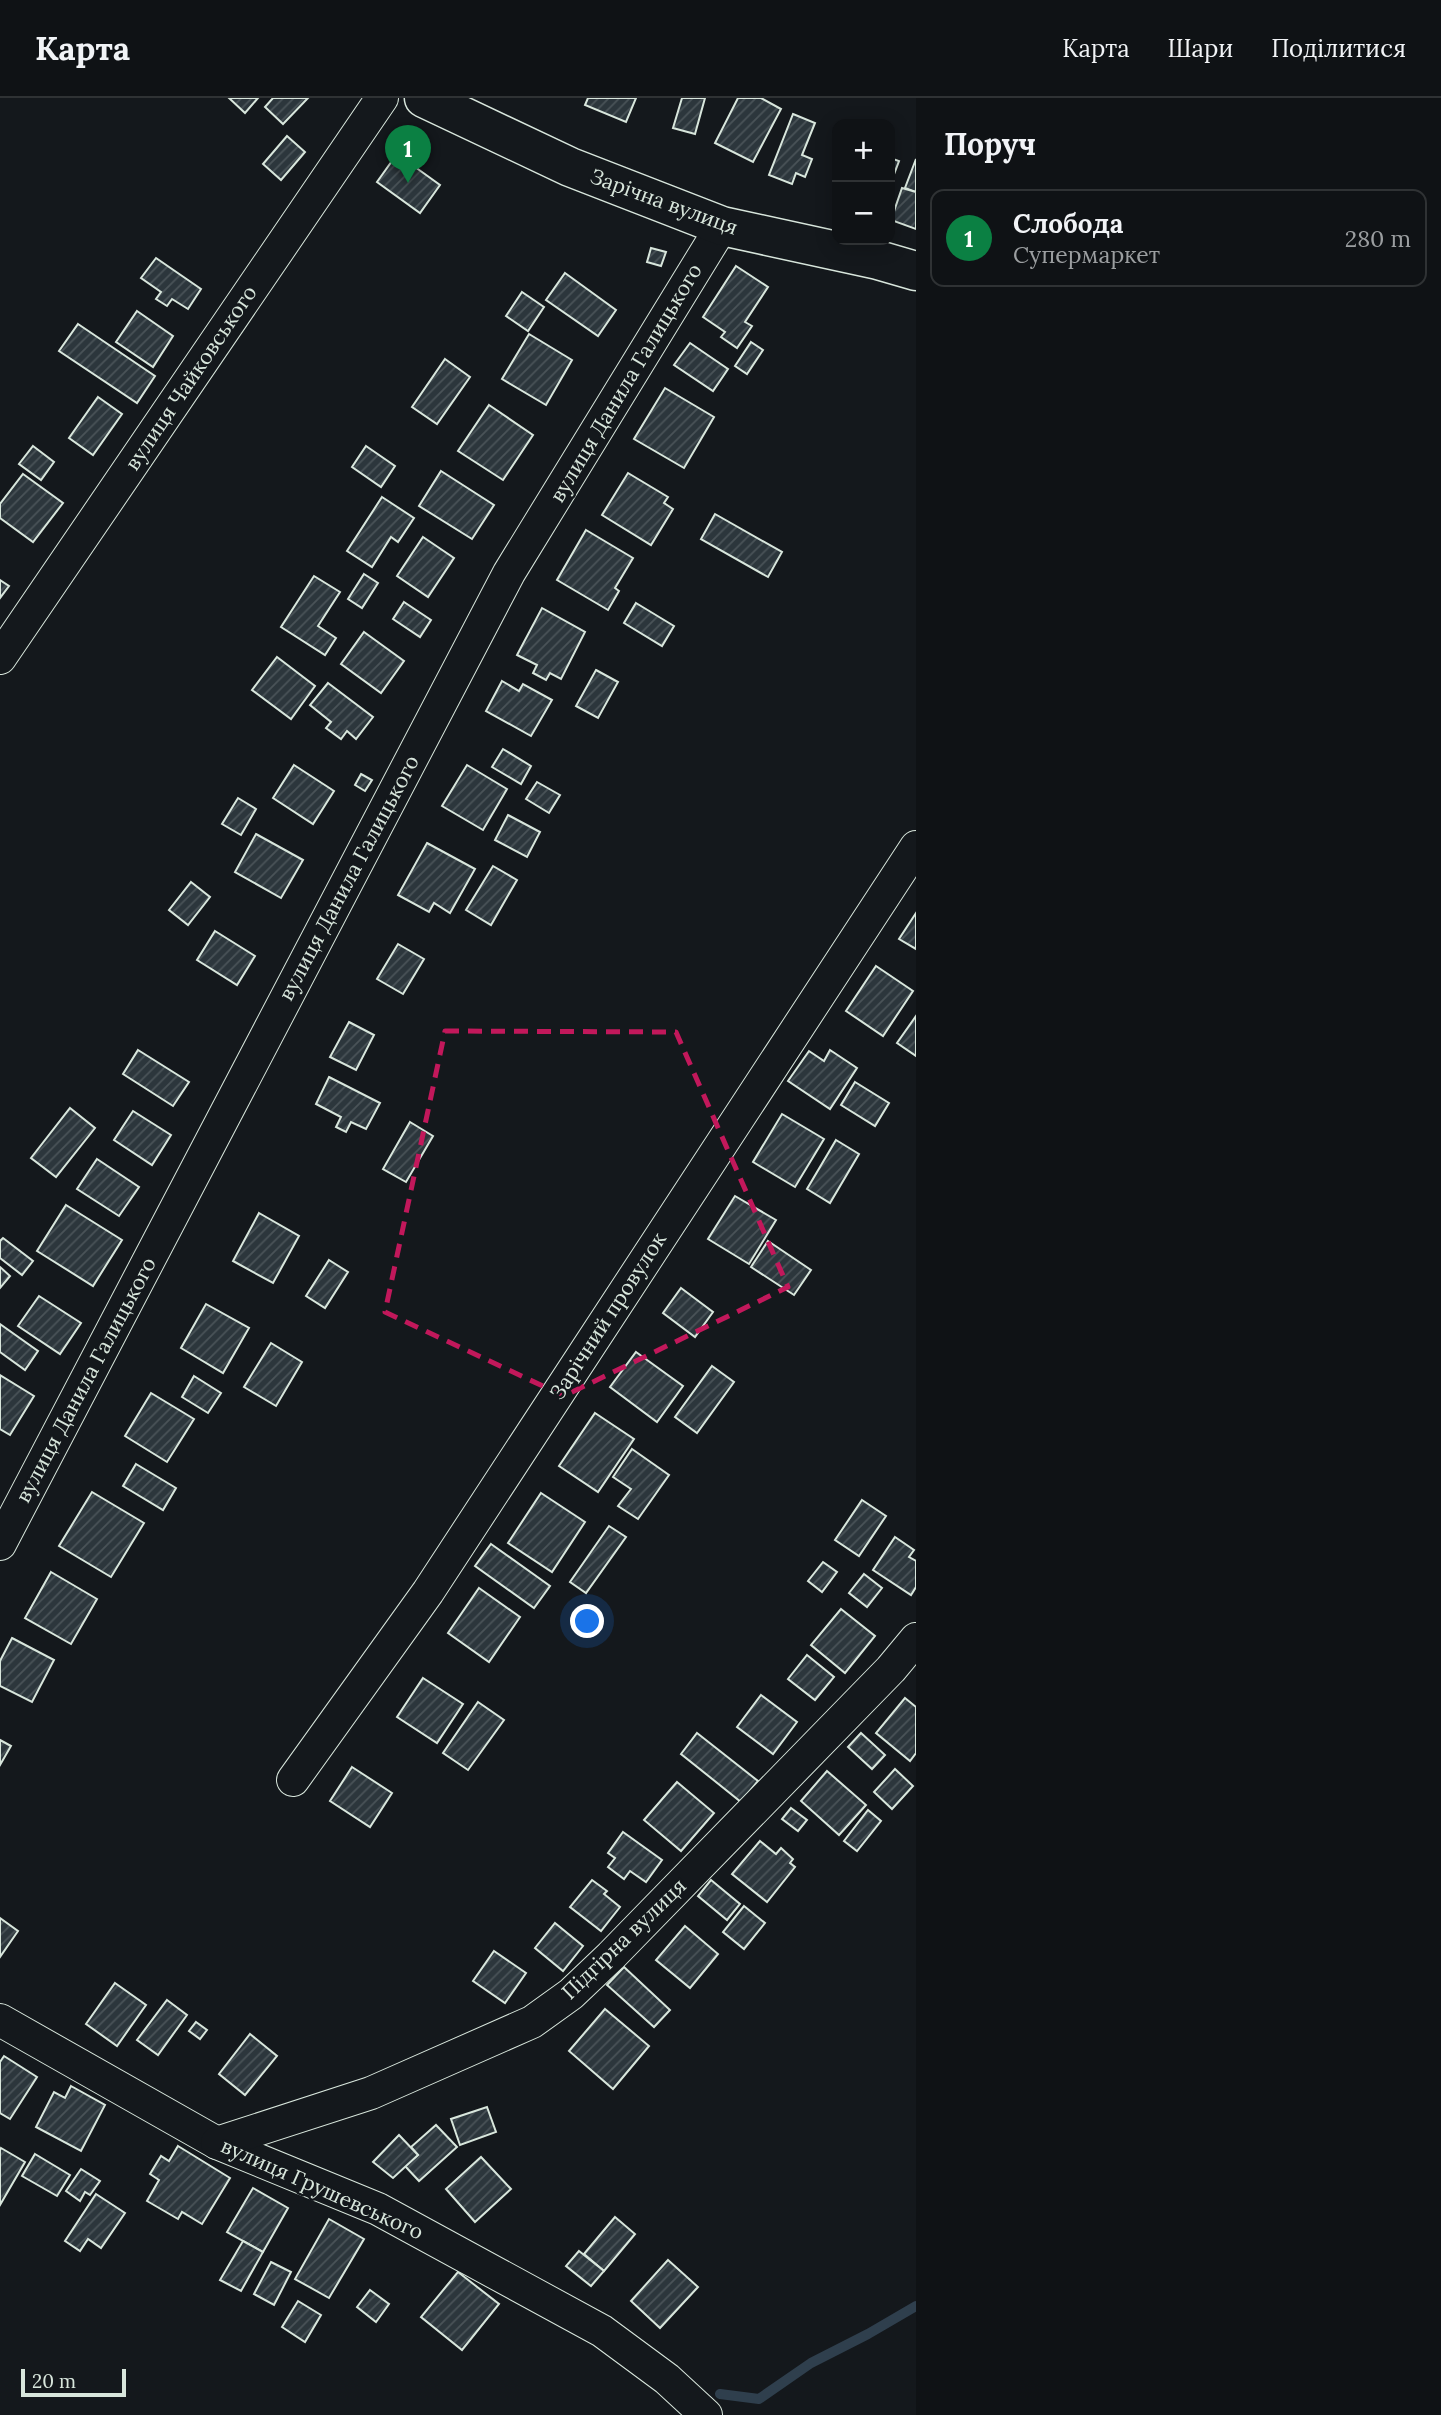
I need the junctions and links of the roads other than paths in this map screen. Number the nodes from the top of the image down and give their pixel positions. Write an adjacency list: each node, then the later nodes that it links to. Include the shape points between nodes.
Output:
1 (382, 98): 5 (street, вулиця Чайковського)
2 (424, 98): 3 (street, Зарічна вулиця, via 570,167)
3 (722, 226): 4 (street, Зарічна вулиця); 7 (street, вулиця Данила Галицького, via 509,573)
4 (916, 271)
5 (0, 658)
6 (916, 847): 9 (street, Зарічний провулок, via 428,1592)
7 (0, 1544)
8 (916, 1639): 11 (street, Підгірна вулиця, via 571,1994 532,2022 371,2092)
9 (293, 1780)
10 (0, 2020): 11 (street, вулиця Грушевського)
11 (217, 2143): 12 (street, вулиця Грушевського, via 378,2209 602,2331 667,2379)
12 (706, 2415)

